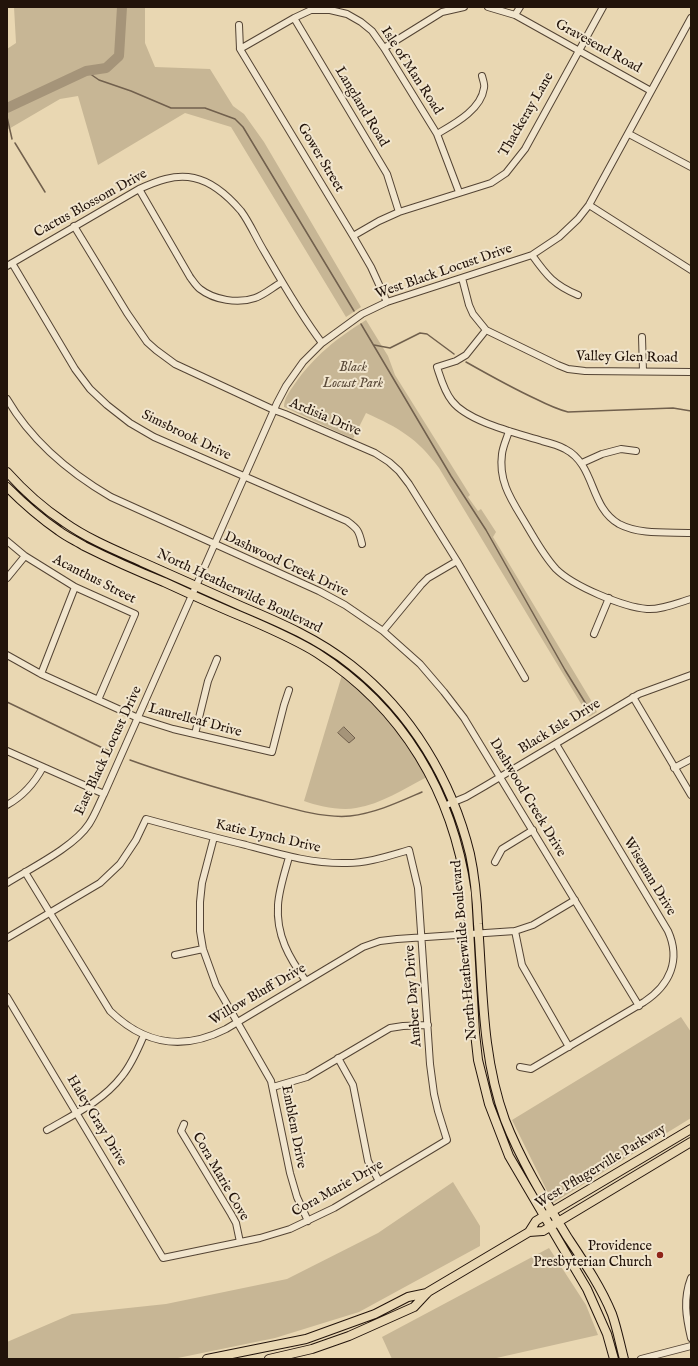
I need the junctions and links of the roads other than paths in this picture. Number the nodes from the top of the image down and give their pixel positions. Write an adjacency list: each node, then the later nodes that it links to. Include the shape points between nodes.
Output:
1 (464, 7): 9 (street, via 442,12)
2 (488, 7): 5 (street, Gravesend Road)
3 (520, 7): 5 (street)
4 (603, 7): 11 (street, Thackeray Lane)
5 (515, 15): 11 (street, Gravesend Road)
6 (294, 18): 9 (street, Isle of Man Road, via 311,10 330,10 346,14 372,31); 10 (street, Isle of Man Road); 20 (street, Langland Road, via 387,174)
7 (691, 18): 13 (street, West Black Locust Drive)
8 (239, 25): 10 (street, Gower Street)
9 (384, 48): 14 (street, Isle of Man Road)
10 (240, 49): 22 (street, Gower Street)
11 (578, 50): 13 (street, Gravesend Road); 18 (street, Thackeray Lane, via 525,149 506,173 491,183)
12 (482, 76): 14 (street, via 483,92 471,111 457,123)
13 (651, 91): 15 (street, West Black Locust Drive)
14 (437, 134): 18 (street, Isle of Man Road)
15 (629, 134): 16 (street); 19 (street, West Black Locust Drive)
16 (691, 167)
17 (139, 188): 21 (street, Cactus Blossom Drive); 27 (street, Cactus Blossom Drive, via 159,180 195,178 224,193 242,212); 27 (street, via 190,277 200,289 228,301 242,300 255,298)
18 (459, 192): 20 (street, Thackeray Lane)
19 (589, 205): 23 (street, West Black Locust Drive, via 559,237); 25 (street)
20 (399, 212): 22 (street, Thackeray Lane)
21 (74, 226): 24 (street, Cactus Blossom Drive); 36 (street, Ardisia Drive, via 147,342 166,359)
22 (353, 236): 29 (street, Gower Street)
23 (532, 255): 26 (street, West Black Locust Drive); 28 (street, via 552,281)
24 (9, 264): 41 (street, Simsbrook Drive, via 75,369 107,405 154,437)
25 (691, 270)
26 (462, 278): 29 (street, West Black Locust Drive); 30 (street, Valley Glen Road, via 473,314)
27 (282, 282): 32 (street, Cactus Blossom Drive)
28 (578, 295)
29 (387, 302): 32 (street, West Black Locust Drive, via 362,314)
30 (486, 330): 33 (street, Valley Glen Road, via 568,369); 37 (street, via 466,355 437,367 452,401 472,417)
31 (642, 336): 33 (street)
32 (322, 343): 36 (street, West Black Locust Drive, via 293,375)
33 (643, 371): 34 (street, Valley Glen Road)
34 (691, 372)
35 (7, 398): 46 (street, Dashwood Creek Drive, via 31,431 74,473 111,497)
36 (274, 410): 41 (street, West Black Locust Drive); 49 (street, Ardisia Drive, via 375,453 389,462 409,484)
37 (509, 431): 39 (street, via 566,449); 54 (street, via 502,453 501,471 510,498 556,569 584,588)
38 (636, 451): 39 (street, via 621,449)
39 (582, 463): 44 (street, via 597,498 608,516 618,524 642,531)
40 (7, 472): 42 (main road, North Heatherwilde Boulevard)
41 (244, 477): 46 (street, West Black Locust Drive); 47 (street, Simsbrook Drive, via 347,521 360,533)
42 (15, 481): 43 (street); 51 (main road, North Heatherwilde Boulevard, via 66,524 110,548)
43 (7, 488): 53 (main road, North Heatherwilde Boulevard, via 37,516 60,532 105,557)
44 (691, 533)
45 (7, 541): 48 (street, Acanthus Street)
46 (214, 544): 51 (street, West Black Locust Drive); 56 (street, Dashwood Creek Drive, via 319,590)
47 (362, 544)
48 (25, 556): 50 (street); 52 (street, Acanthus Street)
49 (457, 561): 56 (street, via 428,578); 62 (street, Ardisia Drive)
50 (7, 578)
51 (196, 586): 53 (street, West Black Locust Drive); 76 (main road, North Heatherwilde Boulevard, via 302,633 352,666 380,690 409,725 429,752)
52 (75, 587): 60 (street); 65 (street, Acanthus Street, via 135,614)
53 (192, 595): 66 (street, East Black Locust Drive); 78 (main road, North Heatherwilde Boulevard, via 297,642 346,674 373,697 401,731 429,772)
54 (609, 598): 55 (street, via 647,609); 57 (street)
55 (691, 600)
56 (383, 631): 73 (street, Dashwood Creek Drive, via 420,664 444,692 464,718)
57 (594, 634)
58 (7, 655): 60 (street, Laurelleaf Drive)
59 (217, 659): 67 (street, via 208,681)
60 (41, 674): 65 (street, Laurelleaf Drive)
61 (691, 675): 64 (street, Black Isle Drive)
62 (525, 678)
63 (290, 690): 67 (street, Laurelleaf Drive, via 272,752)
64 (632, 698): 68 (street, Black Isle Drive); 72 (street)
65 (98, 700): 66 (street, Laurelleaf Drive)
66 (138, 718): 67 (street, Laurelleaf Drive); 74 (street, East Black Locust Drive)
67 (195, 734)
68 (556, 744): 73 (street, Black Isle Drive); 97 (street, Wiseman Drive, via 671,939 674,952 668,977 657,993)
69 (7, 751): 71 (street)
70 (691, 759): 72 (street)
71 (42, 767): 74 (street); 77 (street, via 27,790)
72 (674, 768): 75 (street)
73 (501, 777): 76 (street, Black Isle Drive); 79 (street, Dashwood Creek Drive)
74 (104, 794): 84 (street, East Black Locust Drive, via 89,824 78,837)
75 (691, 795)
76 (454, 802): 78 (street, Black Isle Drive); 89 (main road, North Heatherwilde Boulevard, via 470,855)
77 (7, 805)
78 (444, 806): 90 (main road, North Heatherwilde Boulevard, via 464,875)
79 (533, 830): 83 (street, via 502,849); 86 (street, Dashwood Creek Drive)
80 (214, 837): 82 (street, Katie Lynch Drive); 87 (street, Katie Lynch Drive, via 146,819 129,852 111,873 100,883); 93 (street, Emblem Drive, via 200,898)
81 (409, 850): 82 (street, Katie Lynch Drive, via 379,859 348,863 317,862); 91 (street, Amber Day Drive, via 418,888)
82 (289, 857): 95 (street, via 278,905 278,920 286,951)
83 (495, 862)
84 (25, 872): 85 (street, East Black Locust Drive); 87 (street, Willow Bluff Drive)
85 (7, 883)
86 (575, 900): 88 (street, Willow Bluff Drive, via 533,925); 97 (street, Dashwood Creek Drive)
87 (51, 912): 92 (street); 100 (street, Willow Bluff Drive, via 110,1011 122,1022)
88 (515, 931): 89 (street, Willow Bluff Drive); 101 (street, via 522,965)
89 (479, 933): 90 (street, Willow Bluff Drive); 112 (main road, North Heatherwilde Boulevard, via 488,1058 499,1101)
90 (469, 934): 91 (street, Willow Bluff Drive); 111 (main road, North Heatherwilde Boulevard, via 478,1060 489,1104)
91 (422, 937): 95 (street, Willow Bluff Drive, via 380,942 363,947); 99 (street, Amber Day Drive)
92 (7, 938)
93 (203, 949): 94 (street); 98 (street, Emblem Drive, via 216,985)
94 (174, 954)
95 (306, 981): 98 (street, Willow Bluff Drive)
96 (7, 997): 105 (street, Haley Gray Drive)
97 (639, 1006): 101 (street, Wiseman Drive)
98 (238, 1022): 100 (street, Willow Bluff Drive, via 212,1036 196,1041 164,1041); 104 (street, Emblem Drive)
99 (428, 1025): 102 (street, via 390,1028); 109 (street, Amber Day Drive, via 434,1094)
100 (144, 1035): 105 (street, via 127,1070 116,1084 98,1100)
101 (569, 1047): 103 (street, Wiseman Drive, via 531,1069)
102 (338, 1058): 104 (street, via 307,1077); 113 (street, via 353,1085 368,1160)
103 (520, 1066)
104 (273, 1087): 116 (street, Emblem Drive, via 290,1173)
105 (77, 1113): 108 (street); 121 (street, Haley Gray Drive)
106 (184, 1124): 120 (street, Cora Marie Cove, via 181,1131 236,1223)
107 (691, 1129): 114 (main road, West Pflugerville Parkway)
108 (47, 1130)
109 (447, 1140): 113 (street, Cora Marie Drive)
110 (691, 1142): 117 (main road, West Pflugerville Parkway)
111 (509, 1156): 112 (main road, via 512,1154); 115 (main road, North Heatherwilde Boulevard)
112 (523, 1160): 114 (main road, North Heatherwilde Boulevard)
113 (379, 1181): 116 (street, Cora Marie Drive)
114 (552, 1212): 115 (main road, West Pflugerville Parkway); 117 (main road, North Heatherwilde Boulevard)
115 (544, 1217): 118 (main road, North Heatherwilde Boulevard); 119 (main road, West Pflugerville Parkway, via 536,1221)
116 (308, 1221): 120 (street, Cora Marie Drive, via 270,1236)
117 (558, 1222): 118 (main road, West Pflugerville Parkway); 124 (main road, North Heatherwilde Boulevard, via 591,1273)
118 (550, 1227): 119 (main road, West Pflugerville Parkway, via 542,1231); 125 (main road, North Heatherwilde Boulevard)
119 (529, 1232): 123 (main road, West Pflugerville Parkway)
120 (240, 1242): 121 (street, Cora Marie Drive)
121 (163, 1258)
122 (691, 1278): 126 (street, via 685,1298)
123 (428, 1292): 128 (main road, West Pflugerville Parkway, via 408,1297 375,1314 306,1338); 129 (main road, West Pflugerville Parkway, via 414,1307 356,1333 312,1349)
124 (607, 1304): 125 (street); 131 (main road, North Heatherwilde Boulevard)
125 (597, 1308): 130 (main road, North Heatherwilde Boulevard)
126 (691, 1338)
127 (691, 1346): 132 (street)
128 (207, 1359)
129 (269, 1359)
130 (614, 1359)
131 (624, 1359)
132 (641, 1359)

